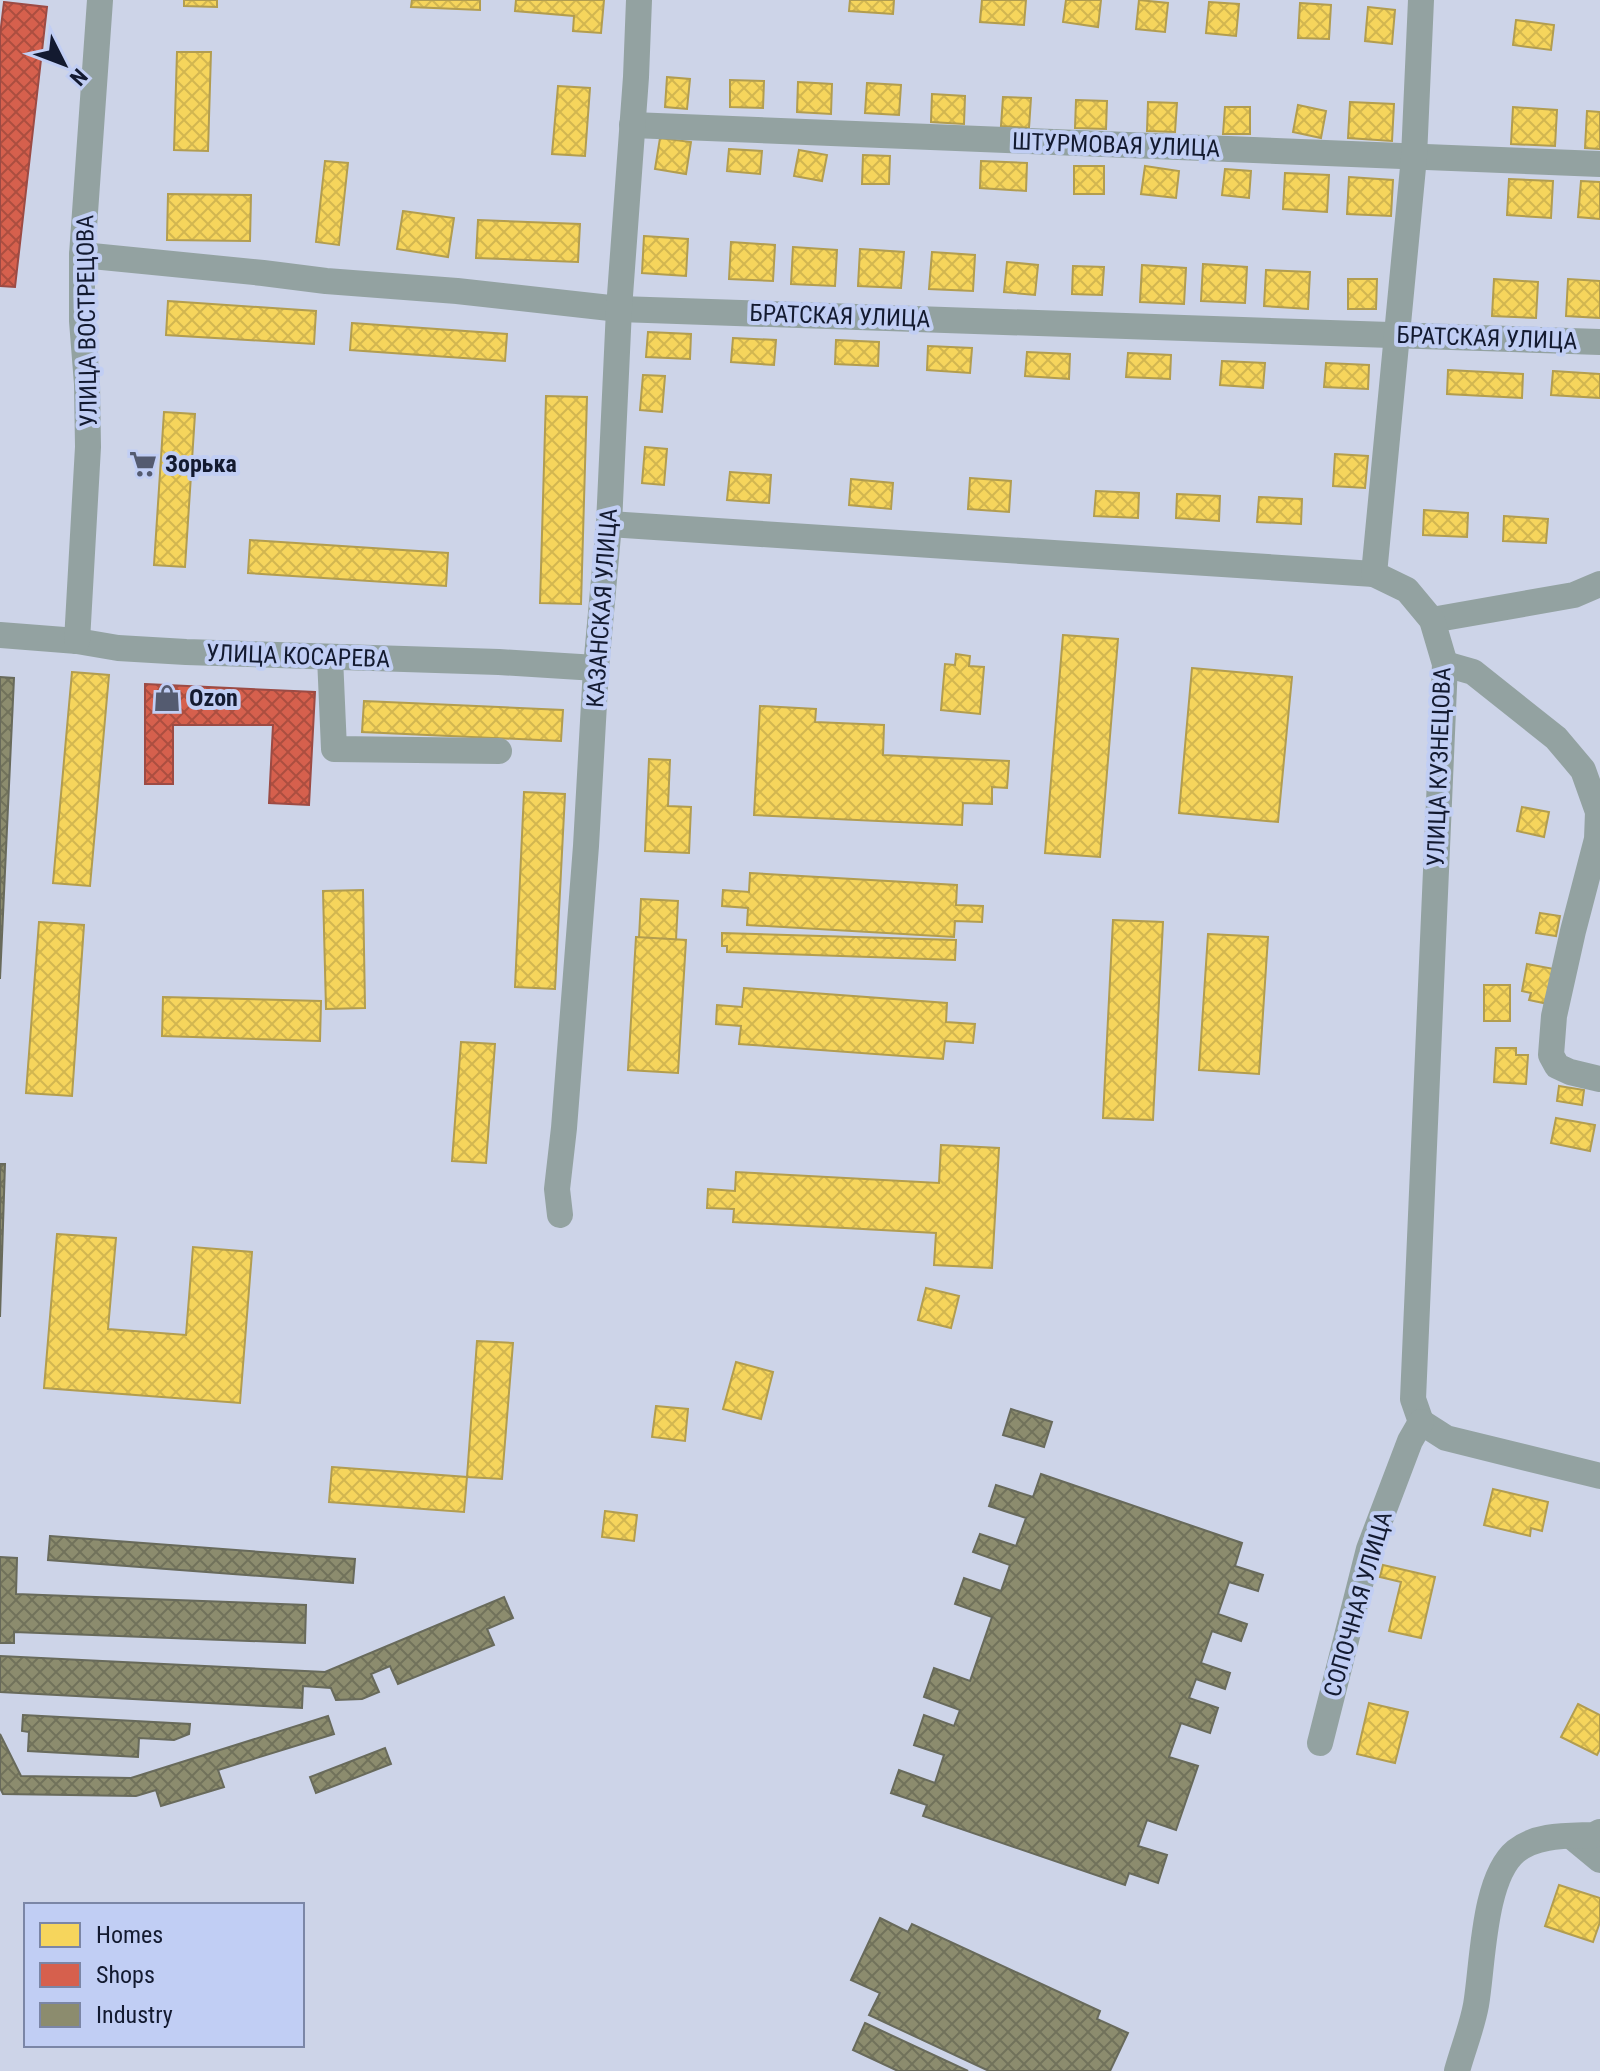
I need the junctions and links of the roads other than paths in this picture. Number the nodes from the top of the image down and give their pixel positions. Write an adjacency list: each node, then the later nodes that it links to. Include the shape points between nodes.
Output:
1 (100, 0): 7 (street, УЛИЦА ВОСТРЕЦОВА)
2 (639, 0): 4 (street, КАЗАНСКАЯ УЛИЦА)
3 (1421, 0): 5 (street)
4 (632, 125): 5 (street, ШТУРМОВАЯ УЛИЦА); 8 (street, КАЗАНСКАЯ УЛИЦА)
5 (1414, 157): 6 (street, ШТУРМОВАЯ УЛИЦА); 9 (street)
6 (1600, 164)
7 (82, 255): 8 (street, БРАТСКАЯ УЛИЦА); 16 (street, УЛИЦА ВОСТРЕЦОВА, via 88,447)
8 (619, 309): 9 (street, БРАТСКАЯ УЛИЦА); 11 (street, КАЗАНСКАЯ УЛИЦА)
9 (1397, 335): 10 (street, БРАТСКАЯ УЛИЦА); 12 (street)
10 (1600, 342)
11 (609, 524): 12 (street); 19 (street, КАЗАНСКАЯ УЛИЦА)
12 (1374, 574): 14 (street, УЛИЦА КУЗНЕЦОВА, via 1407,590)
13 (1600, 584): 14 (street, via 1574,595)
14 (1432, 620): 18 (street, УЛИЦА КУЗНЕЦОВА)
15 (0, 635): 16 (street, УЛИЦА КОСАРЕВА)
16 (77, 641): 17 (street, УЛИЦА КОСАРЕВА, via 118,648)
17 (330, 657): 19 (street, УЛИЦА КОСАРЕВА); 20 (street, via 334,749)
18 (1445, 664): 21 (street, via 1473,672 1556,738 1583,770 1598,812 1597,839 1554,1016 1551,1055 1557,1066); 23 (street, УЛИЦА КУЗНЕЦОВА, via 1413,1399)
19 (596, 668): 22 (street, КАЗАНСКАЯ УЛИЦА, via 557,1189)
20 (499, 751)
21 (1600, 1079)
22 (560, 1215)
23 (1421, 1422): 24 (street, via 1446,1438); 25 (street, СОПОЧНАЯ УЛИЦА, via 1369,1549)
24 (1600, 1476)
25 (1320, 1743)
26 (1600, 1832): 27 (street)
27 (1571, 1836): 28 (street); 29 (street, via 1537,1839 1515,1852 1501,1870 1491,1894 1475,2009)
28 (1600, 1860)
29 (1457, 2071)

